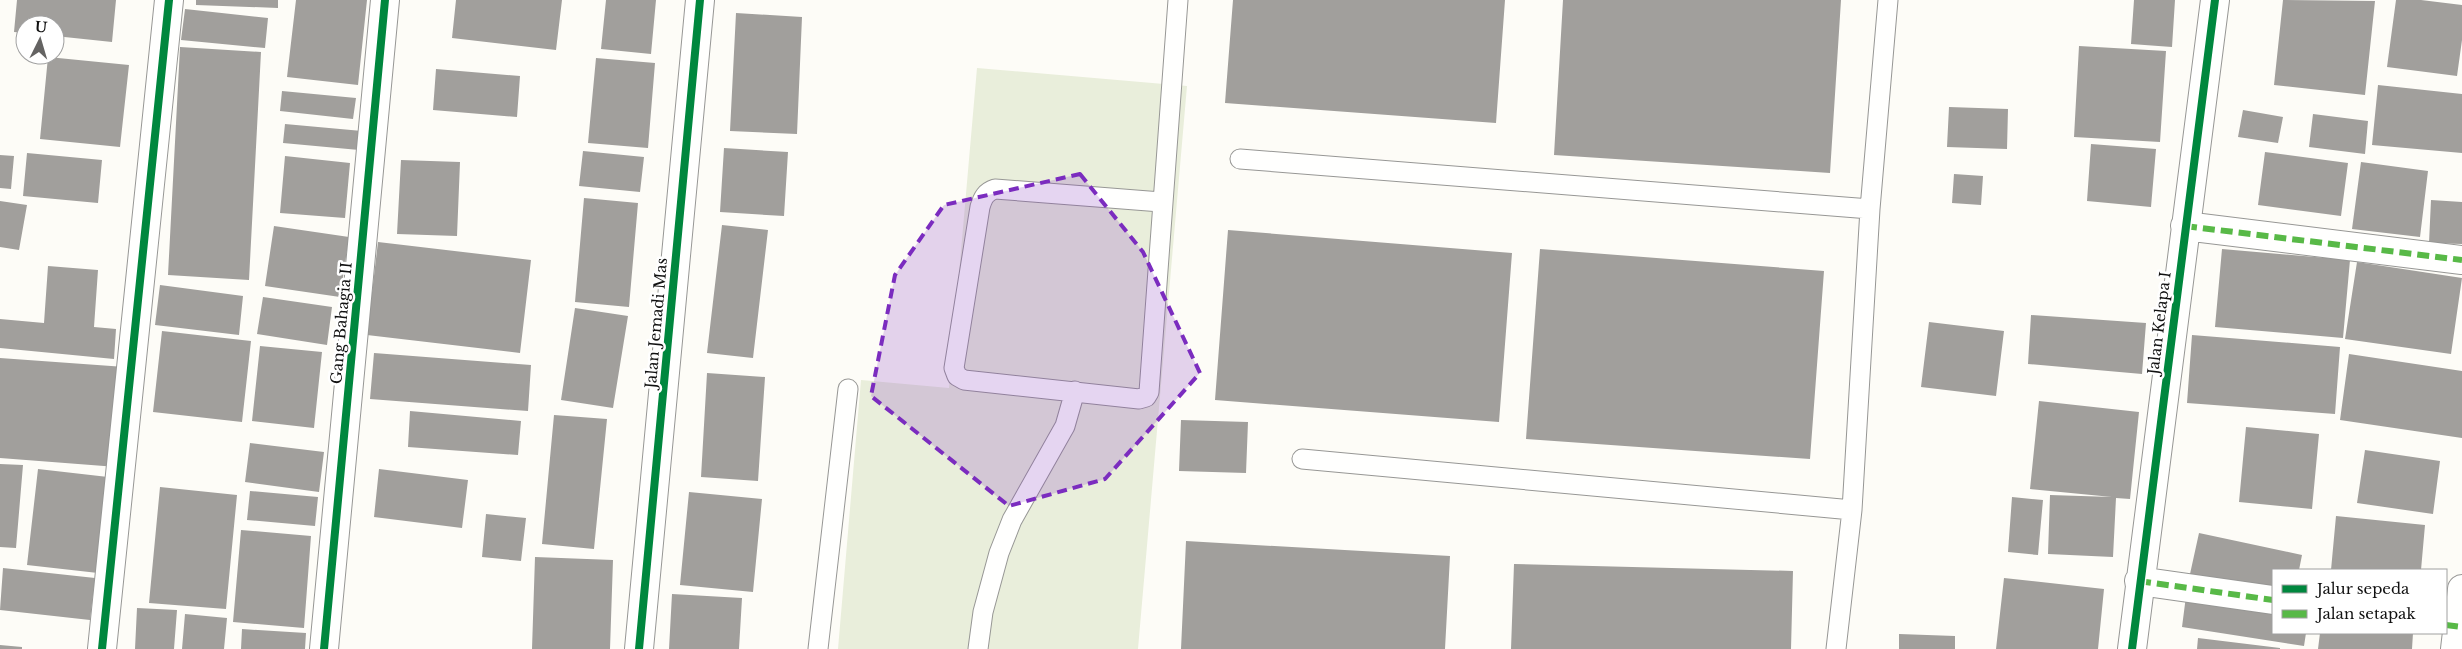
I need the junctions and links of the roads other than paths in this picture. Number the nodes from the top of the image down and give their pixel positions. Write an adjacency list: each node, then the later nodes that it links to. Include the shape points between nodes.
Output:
1 (169, 0): 20 (street)
2 (385, 0): 21 (street, Gang Bahagia II)
3 (700, 0): 22 (street, Jalan Jemadi Mas)
4 (1178, 0): 8 (lane)
5 (1888, 0): 9 (lane)
6 (2215, 0): 10 (street, Jalan Kelapa I)
7 (1240, 159): 9 (lane)
8 (1161, 202): 13 (lane, via 1149,392 1139,399); 13 (lane, via 996,189 984,196 954,371 964,380)
9 (1870, 209): 15 (lane)
10 (2185, 226): 11 (street); 16 (street, Jalan Kelapa I)
11 (2462, 260)
12 (848, 388): 23 (lane)
13 (1075, 391): 24 (lane, via 1061,434 1012,520 999,553 983,612)
14 (1302, 459): 15 (lane)
15 (1852, 510): 25 (lane)
16 (2139, 581): 18 (street); 26 (street, Jalan Kelapa I)
17 (2462, 589): 19 (street)
18 (2272, 600)
19 (2455, 632)
20 (102, 649)
21 (324, 649)
22 (639, 649)
23 (818, 649)
24 (978, 649)
25 (1836, 649)
26 (2132, 649)

